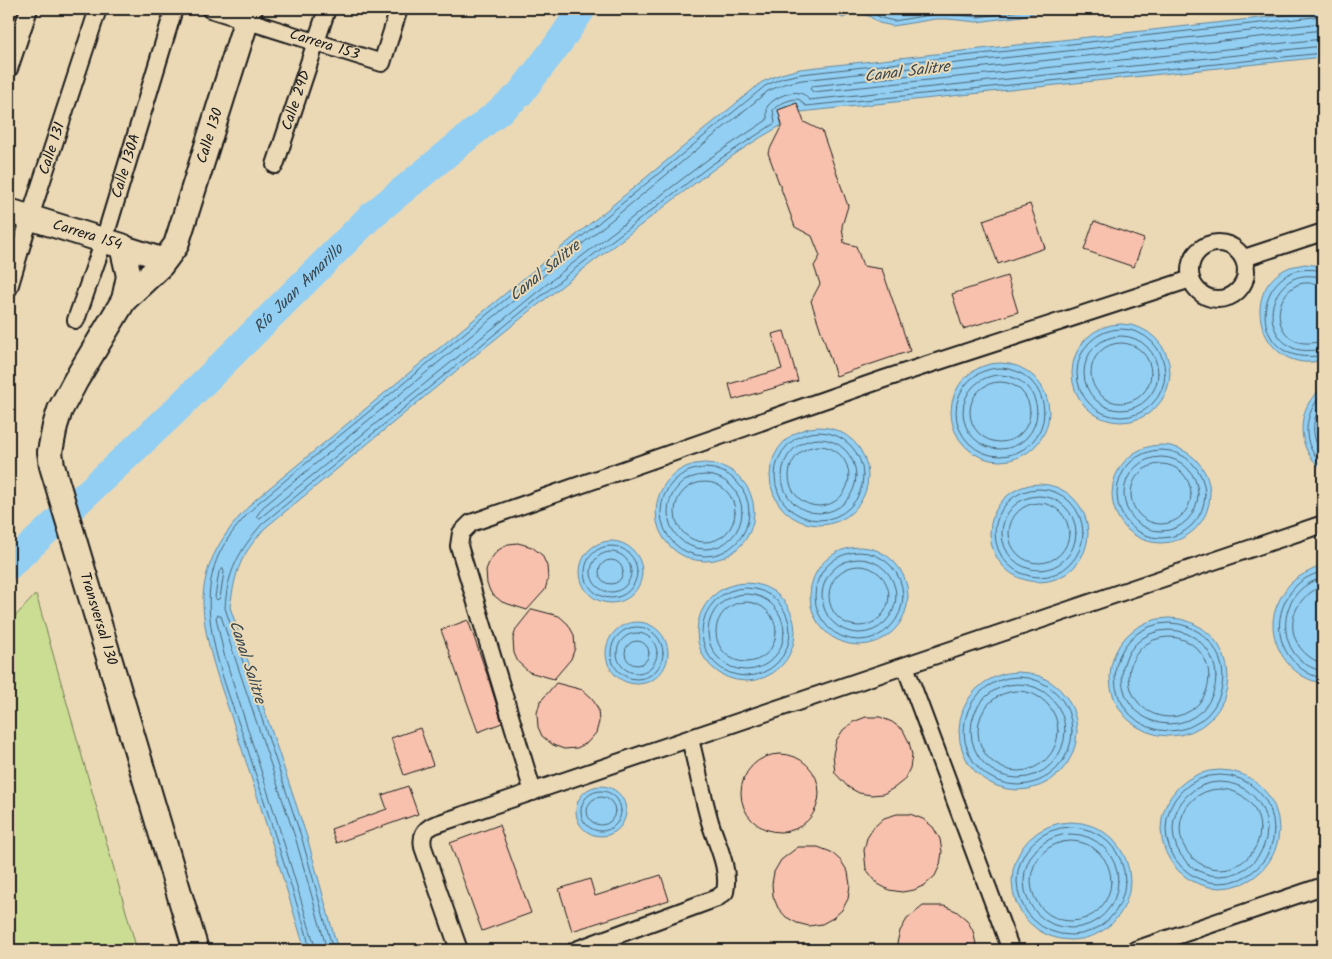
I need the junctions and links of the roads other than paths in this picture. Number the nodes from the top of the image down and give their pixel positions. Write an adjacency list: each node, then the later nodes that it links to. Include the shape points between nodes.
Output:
1 (29, 9): 9 (street)
2 (98, 9): 11 (street, Calle 131)
3 (174, 9): 13 (street, Calle 130A)
4 (210, 9): 7 (street, Carrera 153)
5 (327, 9): 8 (street, Calle 29D)
6 (400, 9): 8 (street, Carrera 153, via 382,63)
7 (248, 14): 8 (street, Carrera 153); 15 (main road, Calle 130, via 179,238)
8 (316, 42): 10 (street, Calle 29D)
9 (9, 68)
10 (276, 165)
11 (19, 214): 13 (main road, Carrera 154); 17 (street, Calle 131)
12 (1323, 232): 14 (street)
13 (113, 243): 15 (street, Carrera 154); 18 (main road, Transversal 130, via 129,276); 19 (street, Calle 130A)
14 (1244, 258): 16 (street, via 1229,245 1208,245 1193,259); 16 (street, via 1246,279 1234,295 1224,299 1208,298 1196,289)
15 (166, 260): 18 (main road, Transversal 130)
16 (1191, 279): 23 (street, via 865,385 472,523 461,533 459,546)
17 (9, 288)
18 (124, 300): 25 (main road, Transversal 130, via 60,410 50,452)
19 (76, 320)
20 (1323, 524): 21 (street)
21 (905, 666): 22 (street); 28 (street)
22 (690, 739): 23 (street); 27 (street, via 710,822 724,863 725,892 717,898)
23 (533, 792): 26 (street, via 434,825 423,833 423,847)
24 (1323, 886): 29 (street)
25 (196, 950)
26 (459, 950)
27 (576, 950)
28 (1011, 950)
29 (1135, 950)

